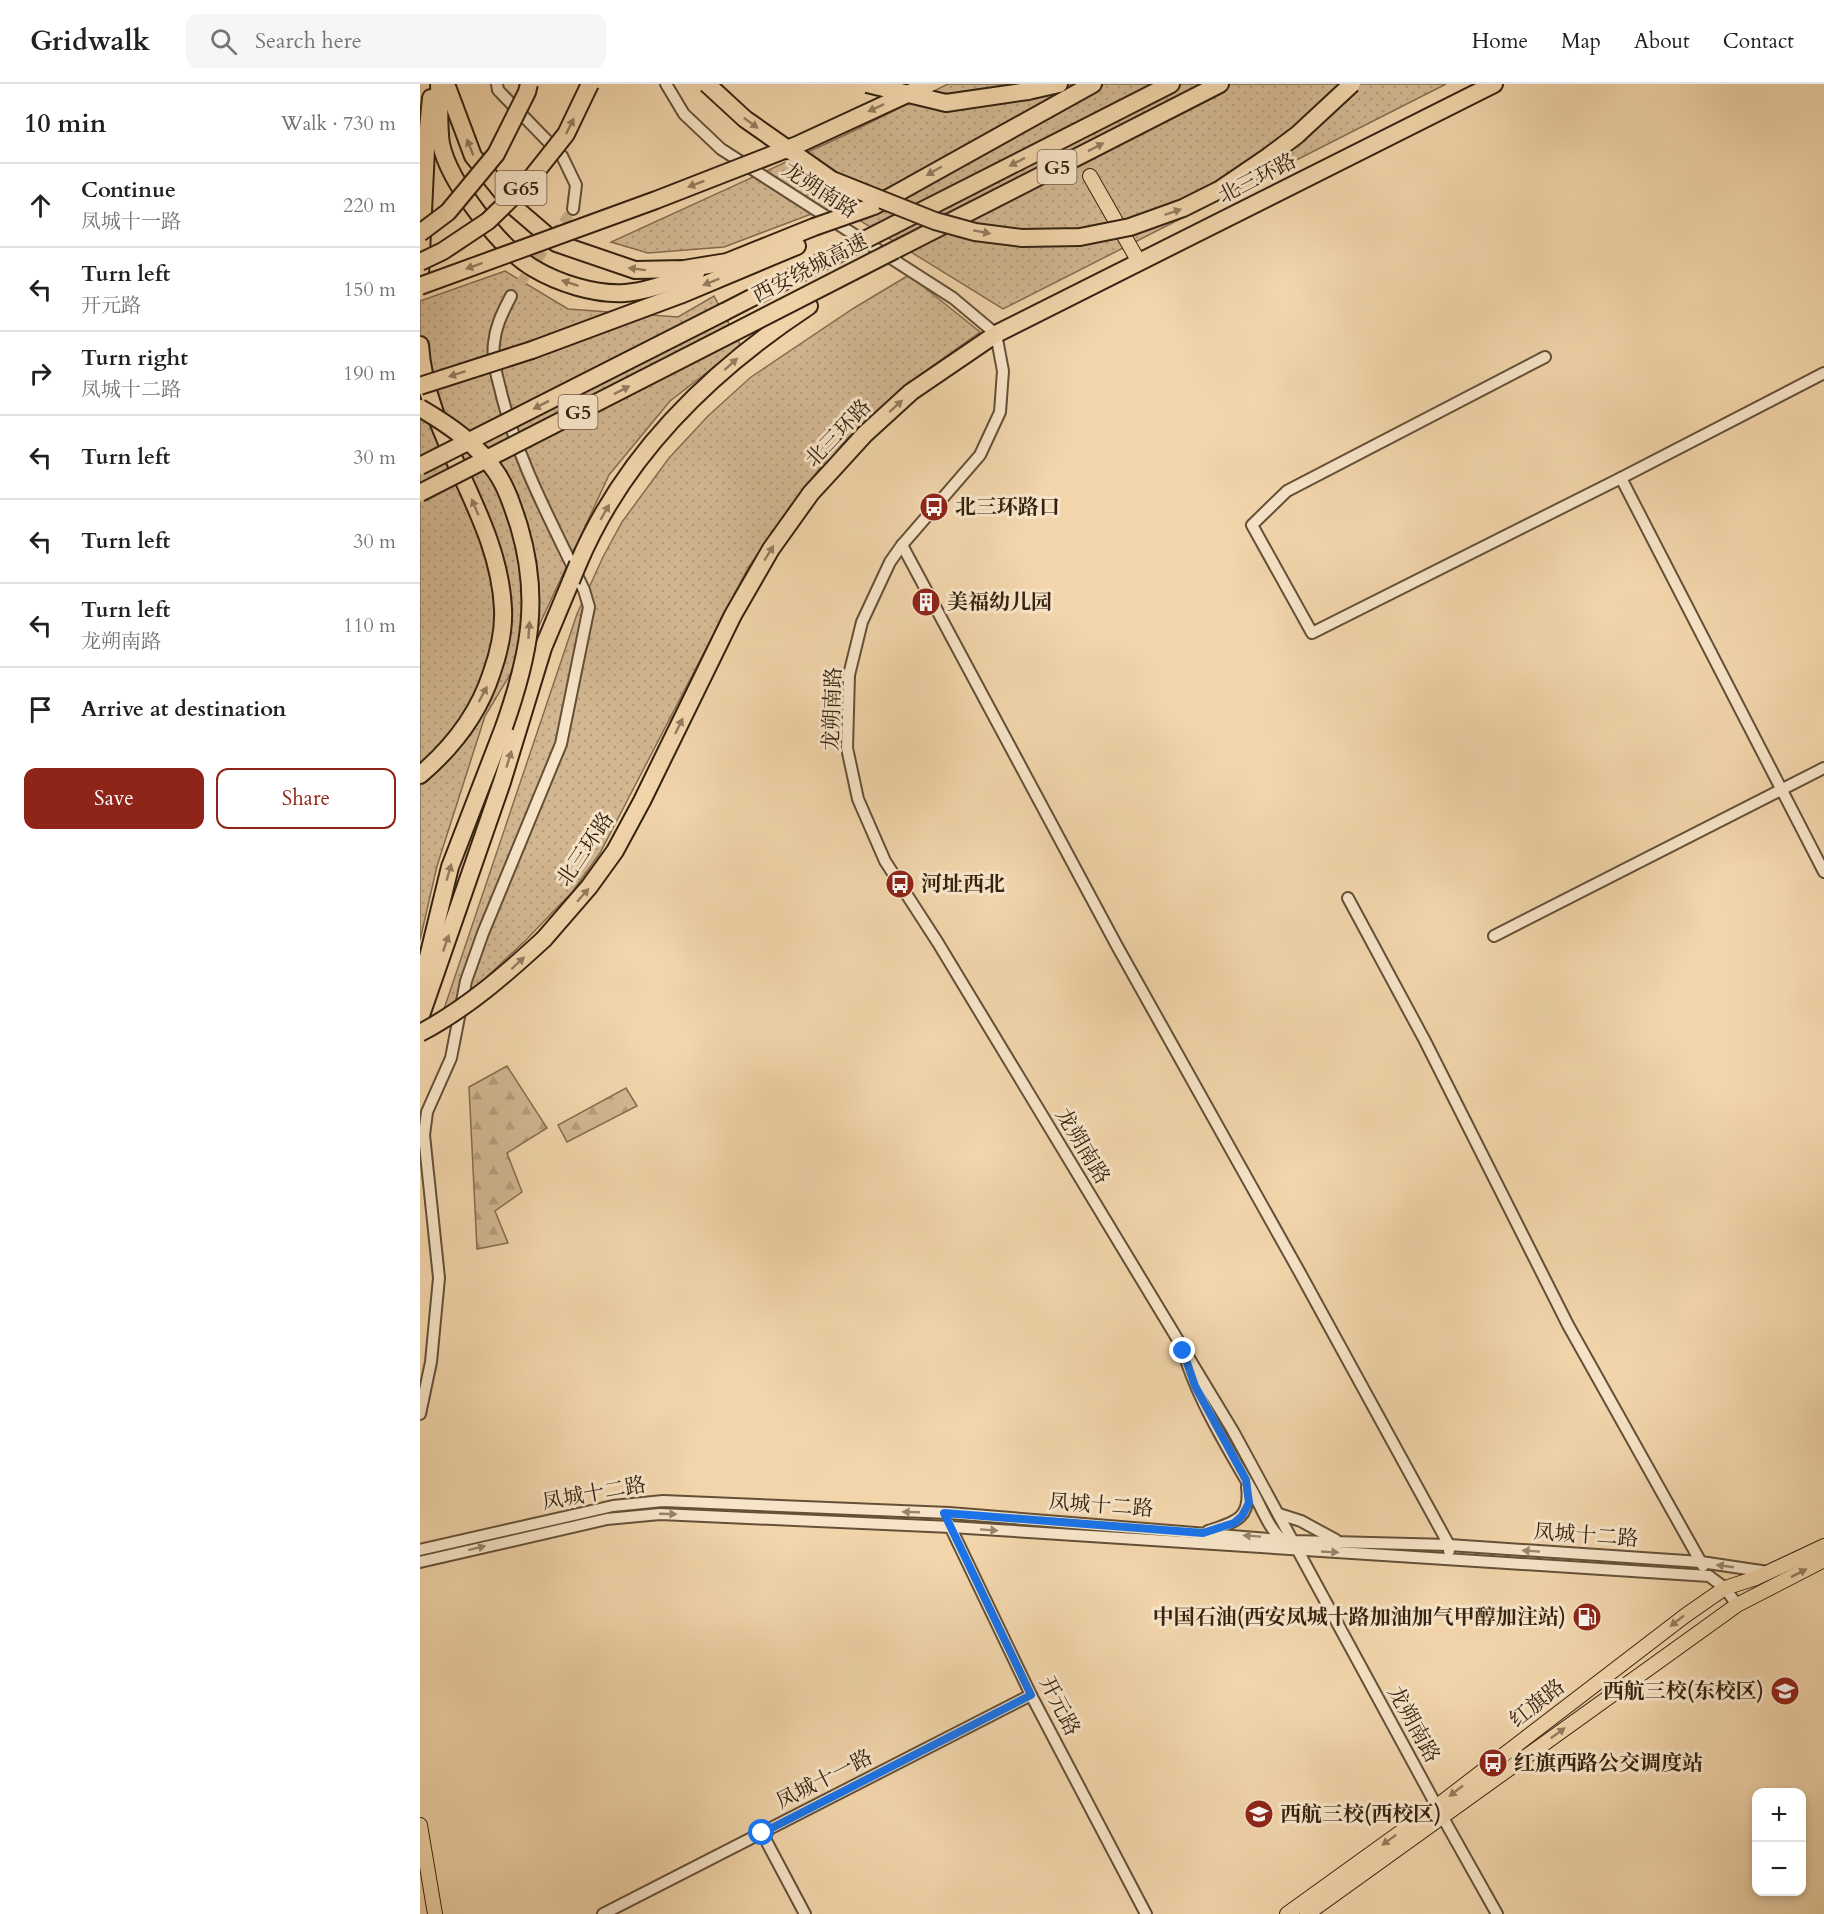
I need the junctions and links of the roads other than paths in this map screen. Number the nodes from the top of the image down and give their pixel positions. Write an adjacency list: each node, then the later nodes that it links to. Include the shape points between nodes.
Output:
1 (432, 84): 25 (highway)
2 (439, 84): 23 (highway, one-way to 2, via 625,293 591,290 532,267 501,240 474,208 453,173 441,144)
3 (446, 84): 23 (highway, one-way to 3, via 684,269 635,270 556,243 514,207 473,156)
4 (496, 84): 18 (street, via 562,156 576,185)
5 (529, 84): 20 (highway, G65, bridge, via 496,154 448,212)
6 (590, 84): 22 (highway, G65, one-way to 6, bridge, via 488,220 528,182 566,134)
7 (666, 84): 28 (street, 龙朔南路, via 684,114 721,149 910,269)
8 (707, 84): 15 (highway, one-way to 15, bridge, via 745,119 832,180 935,221 975,232 1022,238 1080,237 1130,227 1183,208 1219,190 1269,156)
9 (867, 84): 11 (highway, bridge, via 946,103)
10 (929, 84): 26 (highway, one-way to 26, bridge, via 797,145)
11 (1059, 84)
12 (1093, 84): 19 (highway, one-way to 19, bridge, via 871,207)
13 (1171, 84): 34 (highway, 西安绕城高速 / G5, one-way to 34, bridge)
14 (1220, 84): 21 (highway, 西安绕城高速 / G5, one-way to 14)
15 (1352, 84)
16 (1494, 84): 24 (highway, 北三环路)
17 (1090, 176): 24 (main road)
18 (573, 209)
19 (819, 231): 23 (highway); 32 (highway, one-way to 32, bridge, via 680,295 532,350)
20 (420, 233)
21 (895, 250): 36 (highway, 西安绕城高速 / G5, one-way to 21, bridge); 45 (highway, one-way to 21, bridge, via 502,782 543,648 586,546 617,491 679,413 735,360)
22 (420, 262)
23 (728, 262)
24 (1139, 262): 28 (highway, 北三环路)
25 (420, 274)
26 (420, 286)
27 (512, 296): 48 (street, via 497,321 494,345 506,415 589,607 561,744 483,933 466,981 451,1058 427,1112 424,1135 439,1278 431,1362)
28 (996, 334): 37 (street, 龙朔南路, via 1003,371 1000,412 980,455); 46 (highway, 北三环路, one-way to 28, bridge, via 509,971 544,939 589,887 615,851 642,801 733,615 771,549 811,493 865,434 911,392)
29 (420, 345): 39 (highway, one-way to 29, via 464,729 487,687 500,648 503,610 497,568 485,530 429,397)
30 (1545, 357): 35 (street, via 1287,491 1252,525 1312,633)
31 (1824, 374): 35 (street)
32 (420, 386)
33 (420, 408): 44 (highway, one-way to 33, bridge, via 450,867 504,727 530,633 530,579 512,501 496,472 472,444)
34 (420, 466)
35 (1621, 478): 40 (street)
36 (420, 493)
37 (902, 545): 47 (street, 龙朔南路, via 862,622 849,675 847,748 858,799 885,861); 56 (street, via 1117,946)
38 (1824, 768): 40 (street)
39 (420, 775)
40 (1782, 790): 41 (street); 43 (street)
41 (1824, 872)
42 (1348, 898): 63 (street, via 1568,1325)
43 (1494, 936)
44 (420, 990)
45 (420, 1018)
46 (420, 1034)
47 (1183, 1351): 49 (street, 龙朔南路, via 1195,1386); 51 (street, 龙朔南路, via 1201,1375)
48 (420, 1413)
49 (1246, 1480): 53 (street, via 1249,1503 1242,1516 1234,1523); 54 (street, 龙朔南路)
50 (944, 1513): 52 (street, 开元路); 53 (street, 凤城十二路); 59 (street, 凤城十二路, one-way to 59, via 663,1501 613,1506)
51 (1279, 1514): 55 (street); 57 (street, 龙朔南路)
52 (951, 1527): 57 (street, 凤城十二路, one-way to 57); 62 (street, 凤城十二路, one-way to 52, via 607,1519 660,1514); 69 (street, 开元路)
53 (1203, 1533): 54 (street, 凤城十二路, one-way to 53)
54 (1280, 1539): 57 (street, 凤城十二路)
55 (1338, 1541): 56 (street, 凤城十二路); 57 (street, 凤城十二路)
56 (1449, 1545): 60 (street); 63 (street, 凤城十二路, one-way to 56)
57 (1296, 1546): 60 (street, 凤城十二路, one-way to 60); 70 (street, 龙朔南路)
58 (1824, 1546): 64 (main road, 红旗路)
59 (420, 1550)
60 (1449, 1558): 65 (street, 凤城十二路)
61 (1824, 1560): 66 (main road, 红旗路, one-way to 61)
62 (420, 1562)
63 (1701, 1563): 64 (street, 凤城十二路, one-way to 63); 65 (street)
64 (1768, 1572): 66 (street); 67 (main road, 红旗路)
65 (1709, 1576): 67 (street)
66 (1775, 1586): 68 (main road, 红旗路)
67 (1725, 1588): 68 (street); 70 (main road, 红旗路, one-way to 70)
68 (1737, 1605): 70 (main road, 红旗路, one-way to 68)
69 (1031, 1695): 72 (street, 凤城十一路); 76 (street, 开元路)
70 (1439, 1811): 77 (main road, 红旗路, one-way to 77); 78 (main road, 红旗路); 79 (street, 龙朔南路)
71 (420, 1825): 73 (main road)
72 (762, 1833): 74 (street, 凤城十一路); 75 (street)
73 (435, 1914)
74 (603, 1914)
75 (805, 1914)
76 (1146, 1914)
77 (1287, 1914)
78 (1307, 1914)
79 (1497, 1914)

